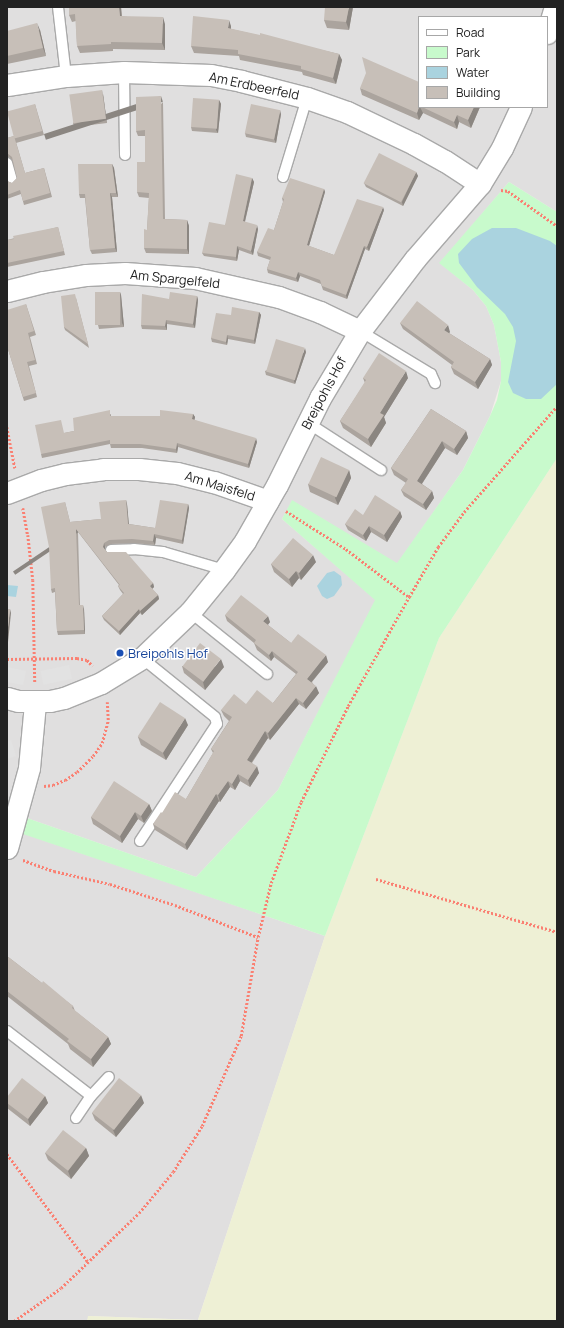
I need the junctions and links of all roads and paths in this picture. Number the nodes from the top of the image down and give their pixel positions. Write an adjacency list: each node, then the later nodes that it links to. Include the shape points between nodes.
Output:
1 (58, 7): 5 (lane)
2 (555, 7): 3 (street)
3 (548, 30)
4 (124, 72): 5 (street, Am Erdbeerfeld); 7 (street, Am Erdbeerfeld, via 211,75); 9 (lane)
5 (66, 76): 6 (street, Am Erdbeerfeld)
6 (7, 85)
7 (307, 98): 11 (lane); 13 (street, Am Erdbeerfeld, via 347,112 414,144)
8 (521, 108): 13 (street, Breipohls Hof, via 502,148)
9 (125, 155)
10 (7, 163): 12 (lane)
11 (283, 176)
12 (12, 180)
13 (480, 184): 14 (path, via 508,191); 16 (street, Breipohls Hof, via 415,259)
14 (557, 226)
15 (7, 291): 16 (street, Am Spargelfeld, via 86,275 125,273 195,278 279,297 320,312)
16 (360, 331): 17 (lane, via 431,374); 19 (street, Breipohls Hof)
17 (435, 383)
18 (557, 406): 26 (path, via 464,512 438,547)
19 (308, 423): 21 (lane); 23 (street, Breipohls Hof)
20 (7, 427): 22 (path)
21 (381, 470)
22 (13, 490): 23 (street, Am Maisfeld, via 65,474 103,469 139,469 177,473 214,482); 31 (path, via 28,535 33,580)
23 (268, 501): 25 (street, Breipohls Hof, via 245,541); 26 (path, via 319,530)
24 (111, 550): 25 (lane, via 163,552)
25 (224, 570): 27 (street, Breipohls Hof)
26 (408, 597): 36 (path, via 348,706 301,802 271,883)
27 (190, 612): 28 (street, Breipohls Hof); 29 (lane)
28 (142, 658): 31 (street, Breipohls Hof, via 125,670 82,691 64,698); 32 (lane, via 215,716 217,724)
29 (267, 674)
30 (7, 698): 31 (street, Breipohls Hof)
31 (35, 703): 33 (street, via 29,768)
32 (140, 841)
33 (13, 853): 36 (path, via 54,871 110,884)
34 (376, 879): 35 (path)
35 (557, 932)
36 (258, 937): 42 (path, via 241,1036 202,1126 173,1172 139,1213)
37 (7, 1031): 39 (lane)
38 (109, 1077): 39 (lane)
39 (91, 1096): 40 (lane)
40 (76, 1118)
41 (7, 1154): 42 (path)
42 (88, 1262): 43 (path, via 61,1288)
43 (14, 1321)

